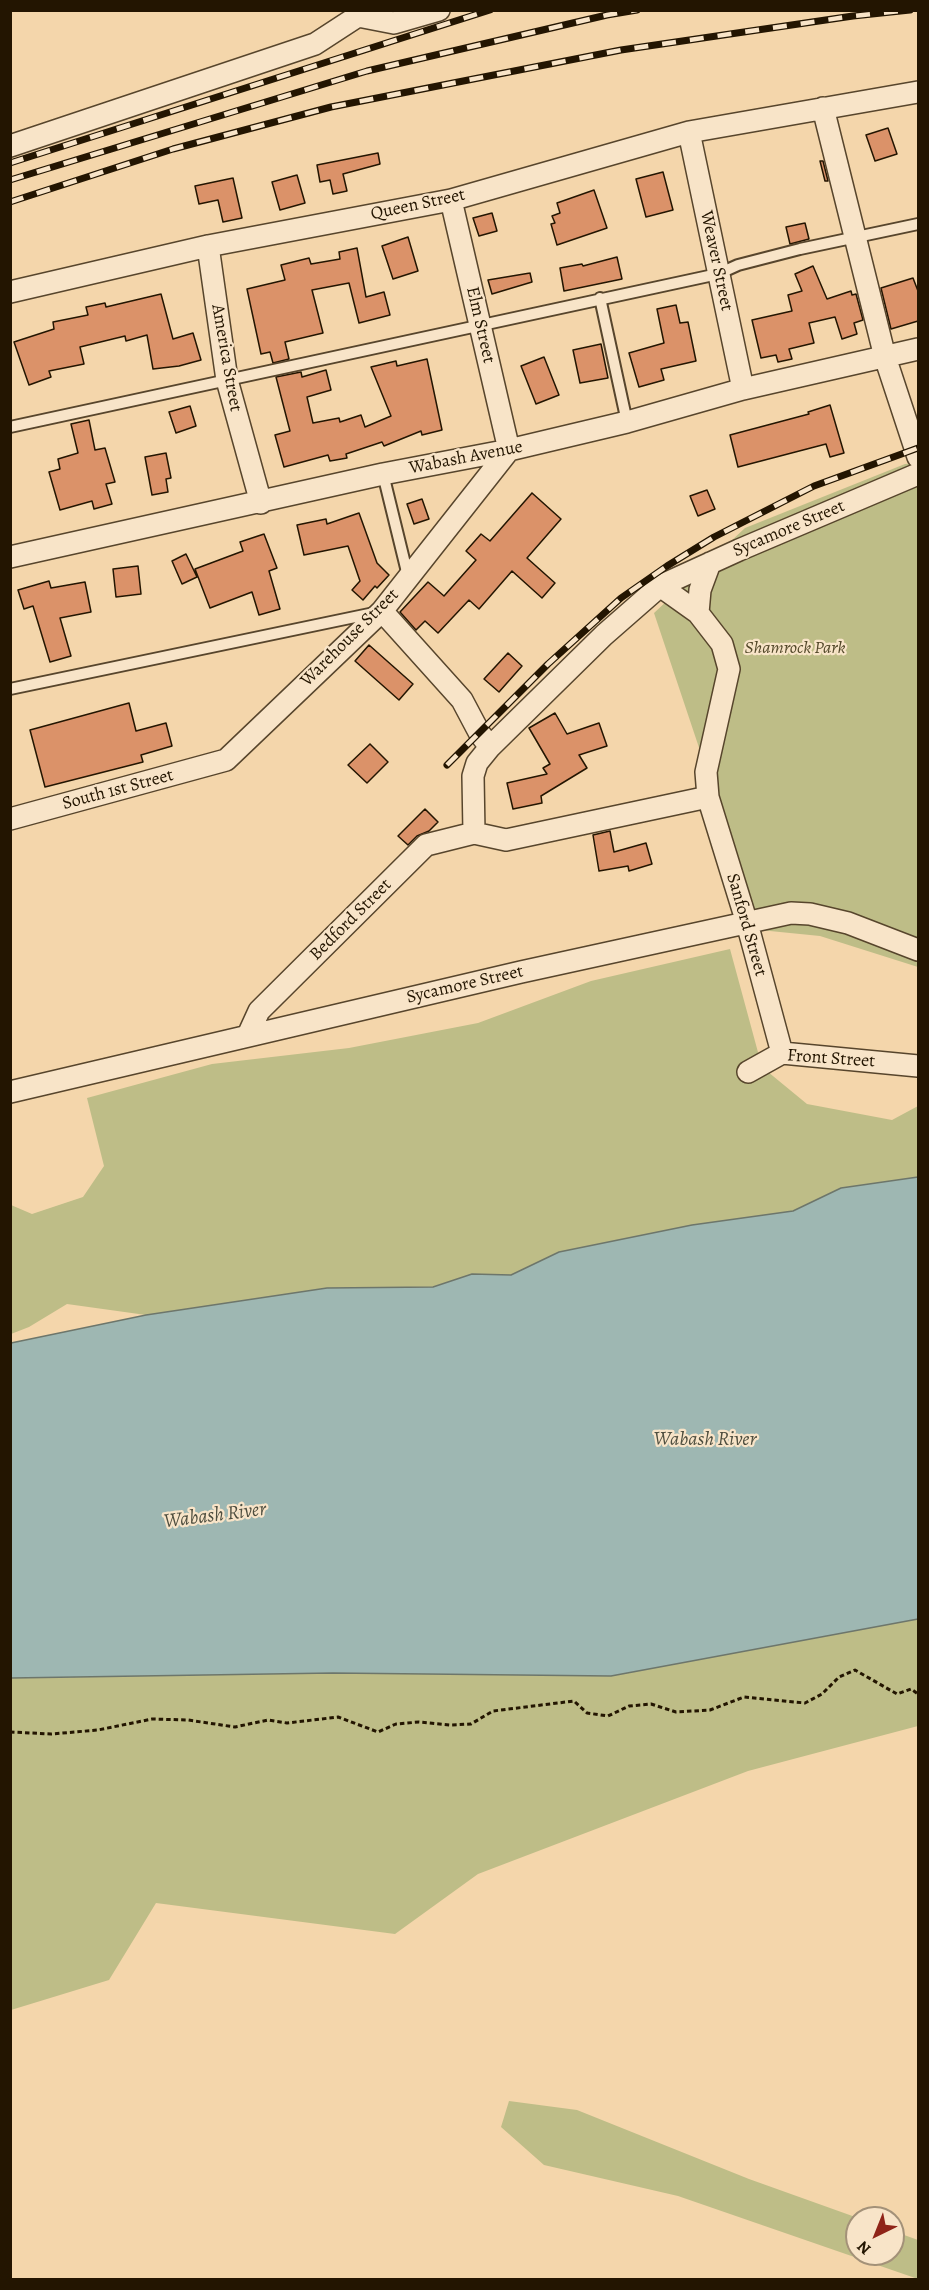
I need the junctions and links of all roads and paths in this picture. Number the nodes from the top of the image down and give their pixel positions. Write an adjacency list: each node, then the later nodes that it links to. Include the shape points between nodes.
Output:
1 (439, 10): 5 (street, via 394,22 358,16 315,44)
2 (918, 92): 3 (street, Queen Street)
3 (823, 108): 4 (street, Queen Street); 8 (street)
4 (689, 132): 6 (street, Queen Street); 10 (street, Weaver Street)
5 (10, 146)
6 (451, 200): 9 (street, Queen Street); 13 (street, Elm Street)
7 (918, 224): 8 (lane)
8 (855, 236): 10 (lane, via 738,265); 15 (street)
9 (208, 246): 11 (street, Queen Street); 16 (street, America Street)
10 (718, 274): 12 (lane); 17 (street, Weaver Street)
11 (10, 292)
12 (600, 298): 13 (lane); 18 (lane)
13 (479, 324): 16 (lane); 20 (street, Elm Street)
14 (918, 350): 15 (street, Wabash Avenue)
15 (885, 357): 17 (street, Wabash Avenue); 21 (street)
16 (227, 380): 19 (lane); 24 (street, America Street)
17 (743, 389): 18 (street, Wabash Avenue)
18 (627, 422): 20 (street, Wabash Avenue)
19 (10, 427)
20 (509, 450): 22 (street, Wabash Avenue); 27 (street, Warehouse Street)
21 (918, 457)
22 (383, 474): 24 (street, Wabash Avenue); 27 (lane)
23 (918, 474): 26 (street, Sycamore Street)
24 (261, 503): 25 (street, Wabash Avenue)
25 (10, 557)
26 (710, 563): 28 (street, Sycamore Street); 30 (street, via 700,590)
27 (409, 577): 29 (street, Warehouse Street)
28 (660, 586): 30 (street, Sanford Street); 32 (street, Sycamore Street)
29 (382, 611): 31 (lane); 32 (street, via 462,700); 33 (street, Warehouse Street)
30 (698, 613): 34 (street, Sanford Street, via 722,644 729,669 706,772)
31 (10, 689)
32 (490, 747): 36 (street, via 477,763 473,776)
33 (226, 760): 35 (street, South 1st Street)
34 (708, 797): 36 (street, Bedford Street, via 506,840); 37 (street, Sanford Street)
35 (10, 819)
36 (474, 833): 39 (street, Bedford Street, via 426,845 259,1011)
37 (747, 923): 38 (street, Sycamore Street, via 791,913 810,914 848,923); 39 (street, Sycamore Street); 40 (street, Sanford Street)
38 (918, 950)
39 (248, 1035): 43 (street, Sycamore Street)
40 (782, 1053): 41 (street, Front Street); 42 (street, Front Street)
41 (918, 1066)
42 (748, 1072)
43 (10, 1092)
44 (918, 1694): 45 (path, via 911,1689 897,1694 855,1670 805,1703 744,1697 710,1710 676,1712 651,1704 629,1706 608,1716 587,1713 574,1701 493,1711 471,1724 419,1722 396,1724 378,1732 338,1717 287,1723 268,1720 235,1727 152,1719 98,1730)
45 (10, 1732)

